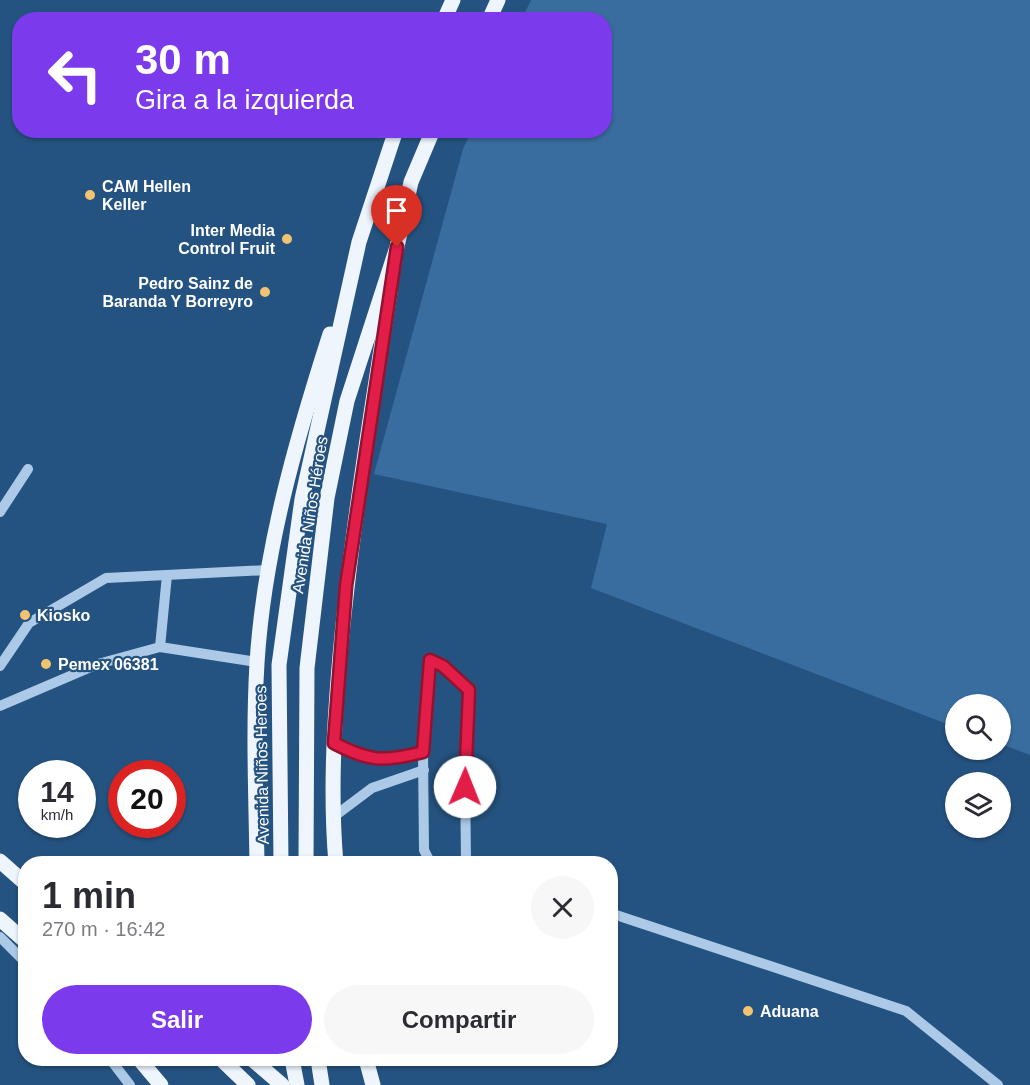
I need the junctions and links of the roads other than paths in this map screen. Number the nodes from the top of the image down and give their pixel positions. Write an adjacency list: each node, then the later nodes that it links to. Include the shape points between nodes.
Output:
1 (393, 138): 3 (main road, Avenida Niños Héroes)
2 (430, 138): 4 (main road, Avenida Niños Héroes, via 411,182)
3 (359, 243): 7 (main road, via 300,426); 11 (main road, Avenida Niños Héroes, via 302,500)
4 (397, 247): 14 (main road, via 346,586); 20 (main road, Avenida Niños Héroes, via 347,401 327,498 307,668)
5 (28, 469): 6 (lane)
6 (0, 512)
7 (268, 570): 8 (lane); 10 (main road)
8 (167, 575): 9 (lane); 12 (lane, via 106,578 29,623)
9 (160, 647): 10 (lane); 13 (lane, via 98,664)
10 (257, 662): 18 (main road)
11 (279, 665): 19 (main road, Avenida Niños Heroes)
12 (0, 666)
13 (0, 706)
14 (334, 743): 15 (lane, via 361,757 393,760); 17 (main road)
15 (423, 752): 16 (lane); 23 (lane, via 430,660 443,666 469,690)
16 (424, 770): 17 (lane, via 372,788); 22 (lane, via 424,850)
17 (332, 818): 21 (main road)
18 (257, 856)
19 (281, 856)
20 (306, 856)
21 (335, 856)
22 (427, 856)
23 (466, 856)
24 (0, 861): 25 (main road)
25 (18, 877)
26 (618, 916): 45 (lane, via 906,1011)
27 (0, 919): 28 (main road)
28 (18, 935)
29 (0, 937): 30 (lane)
30 (18, 955)
31 (115, 1066): 38 (lane)
32 (145, 1066): 39 (main road)
33 (228, 1066): 40 (main road)
34 (260, 1066): 41 (main road)
35 (293, 1066): 42 (main road)
36 (319, 1066): 43 (main road)
37 (368, 1066): 44 (main road)
38 (130, 1085)
39 (160, 1085)
40 (248, 1085)
41 (282, 1085)
42 (297, 1085)
43 (322, 1085)
44 (373, 1085)
45 (998, 1085)

